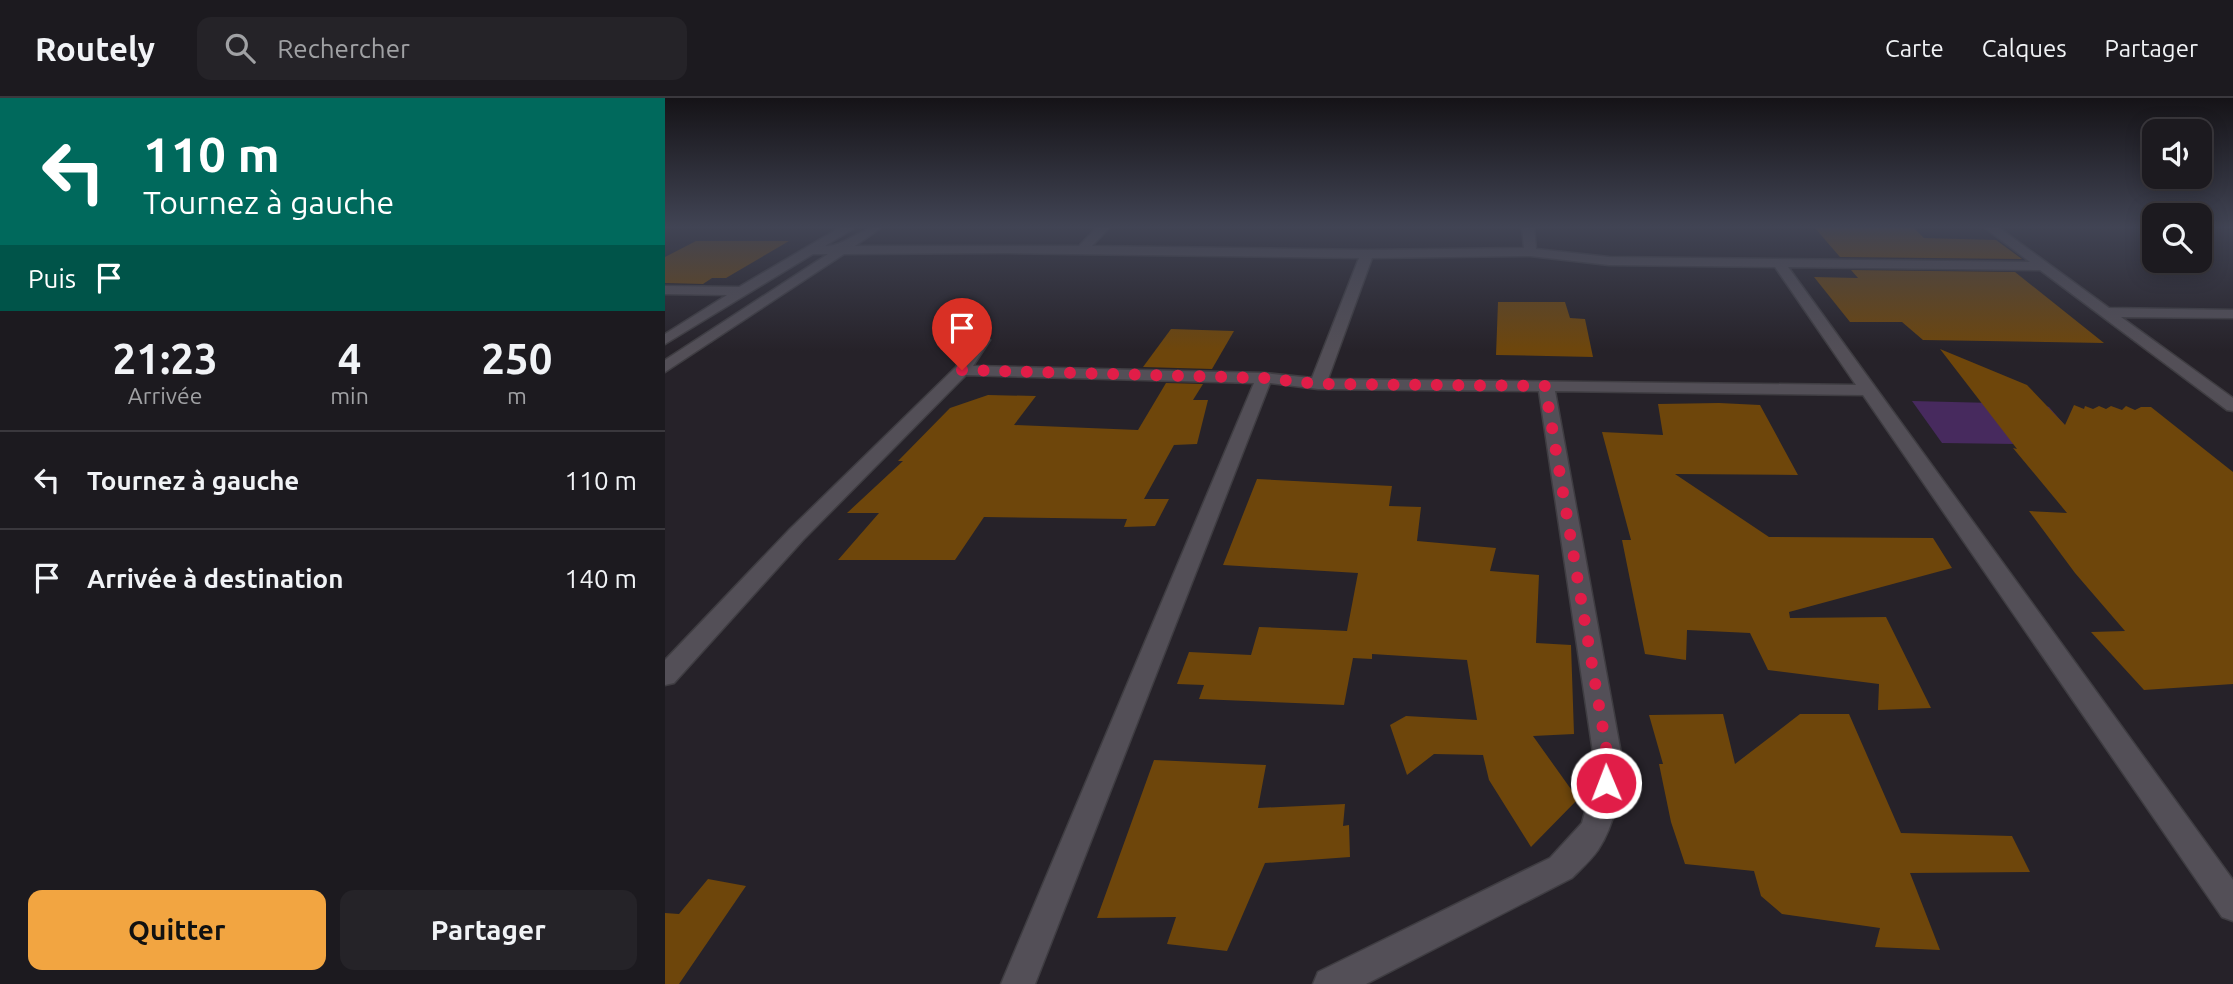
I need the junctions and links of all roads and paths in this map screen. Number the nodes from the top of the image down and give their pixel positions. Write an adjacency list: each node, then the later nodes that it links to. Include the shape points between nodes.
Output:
1 (779, 268): 7 (street)
2 (815, 268): 12 (street)
3 (1362, 268): 15 (street)
4 (1783, 268): 17 (street)
5 (2043, 268): 8 (street)
6 (665, 290): 7 (street)
7 (741, 291): 11 (street)
8 (2103, 312): 9 (street); 18 (street)
9 (2233, 314)
10 (983, 340): 13 (street)
11 (665, 341)
12 (665, 367)
13 (962, 370): 14 (street); 19 (street, via 797,534)
14 (1264, 378): 15 (street); 21 (street)
15 (1318, 384): 16 (street)
16 (1545, 386): 17 (street); 22 (street, via 1608,759 1599,814 1588,840 1561,868)
17 (1868, 390): 20 (street)
18 (2233, 406)
19 (665, 676)
20 (2233, 906)
21 (1018, 984)
22 (1330, 984)

